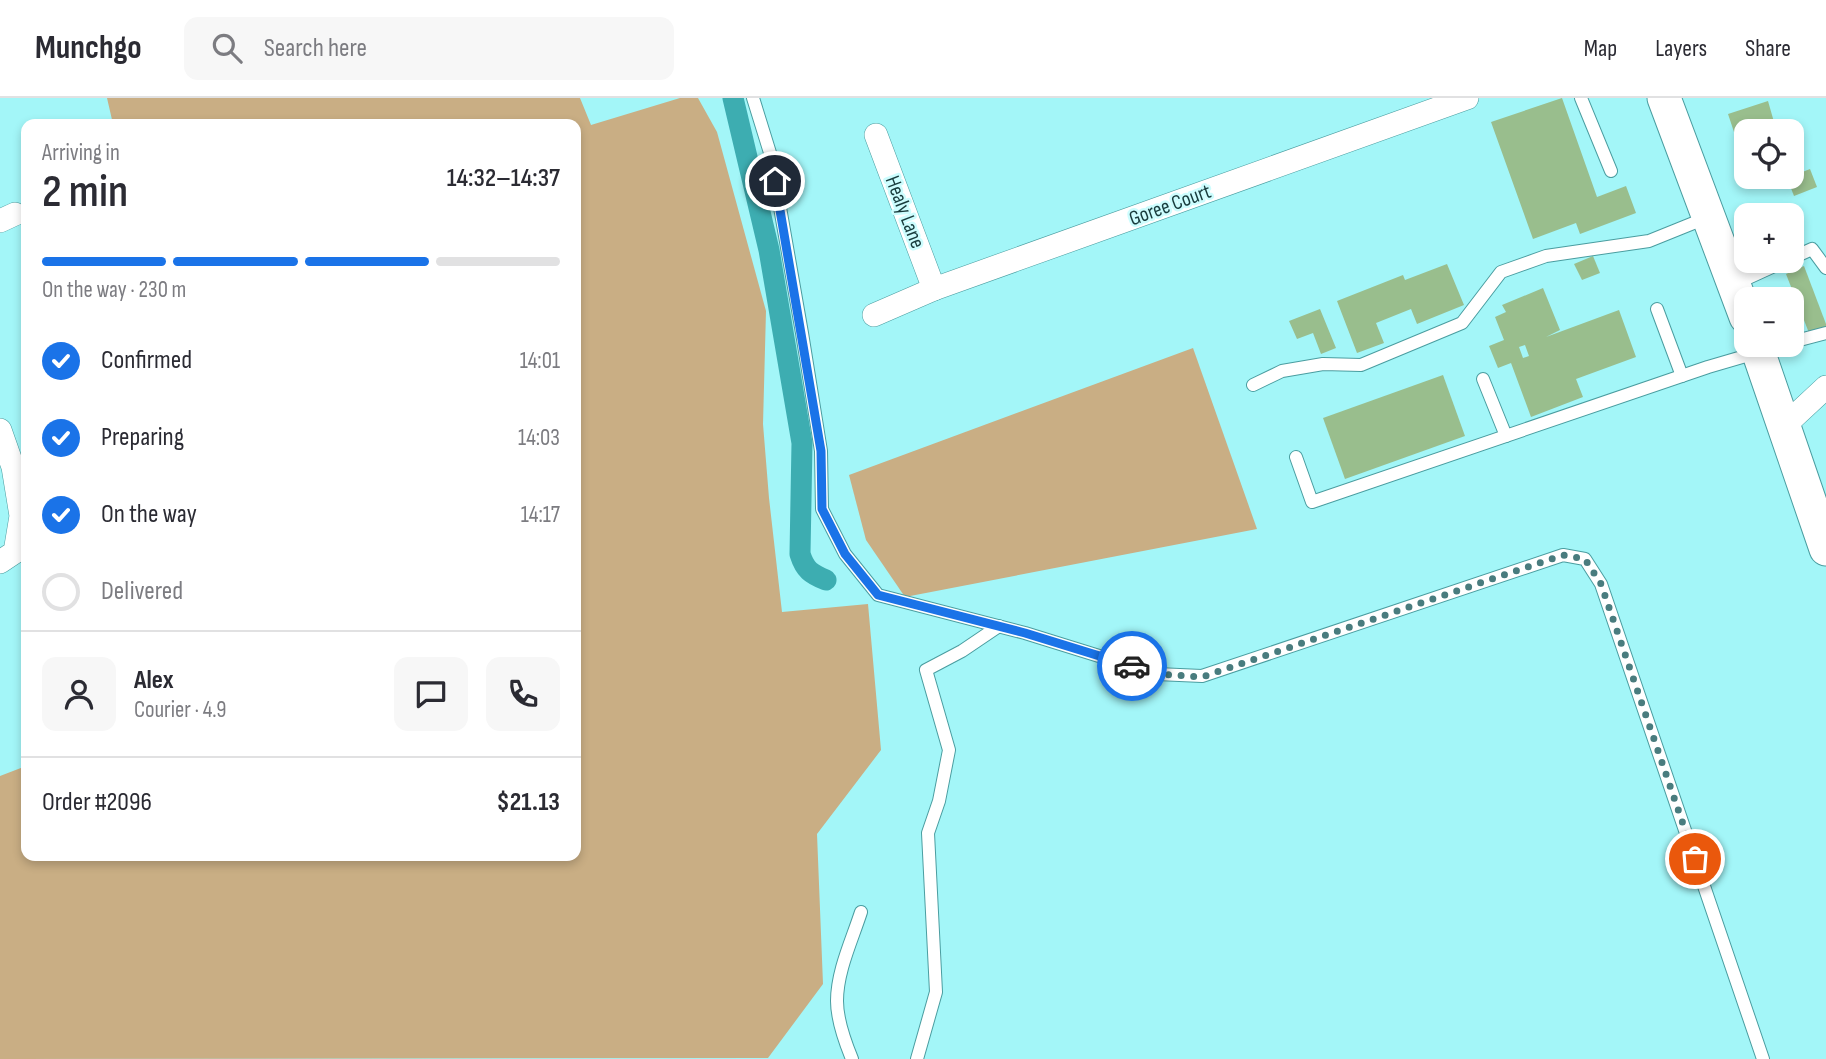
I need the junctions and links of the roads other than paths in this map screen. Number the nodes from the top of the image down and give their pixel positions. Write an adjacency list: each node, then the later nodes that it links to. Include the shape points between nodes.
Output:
1 (753, 98): 31 (lane, via 771,156 800,319 821,451 822,509 845,554 878,595)
2 (1467, 98): 13 (street, Goree Court)
3 (1581, 98): 6 (lane)
4 (1664, 98): 7 (main road)
5 (876, 135): 13 (street, Healy Lane)
6 (1611, 171)
7 (1710, 216): 11 (main road); 22 (lane, via 1649,241 1546,256 1501,272 1462,323 1361,365 1323,364 1282,371)
8 (1804, 252): 9 (lane, via 1812,248)
9 (1826, 268)
10 (1759, 273): 11 (lane)
11 (1735, 284): 12 (main road)
12 (1736, 287)
13 (934, 289): 15 (street, Goree Court)
14 (1657, 309): 20 (lane)
15 (874, 315)
16 (1826, 333): 17 (lane)
17 (1804, 339)
18 (1737, 357): 20 (lane)
19 (1768, 357): 24 (main road)
20 (1682, 376): 26 (lane)
21 (1483, 379): 26 (lane)
22 (1253, 385)
23 (1826, 387): 24 (street)
24 (1783, 427): 29 (main road)
25 (0, 430): 28 (street)
26 (1506, 436): 27 (lane, via 1312,502)
27 (1296, 457)
28 (20, 465): 30 (street, via 21,516 15,552)
29 (1826, 549)
30 (0, 562)
31 (999, 626): 34 (lane, via 926,670 949,750 928,833 936,992); 35 (lane, via 1157,674 1202,677 1563,555 1585,559 1601,584)
32 (861, 912): 33 (lane, via 844,962 837,1002)
33 (852, 1059)
34 (917, 1059)
35 (1762, 1059)

